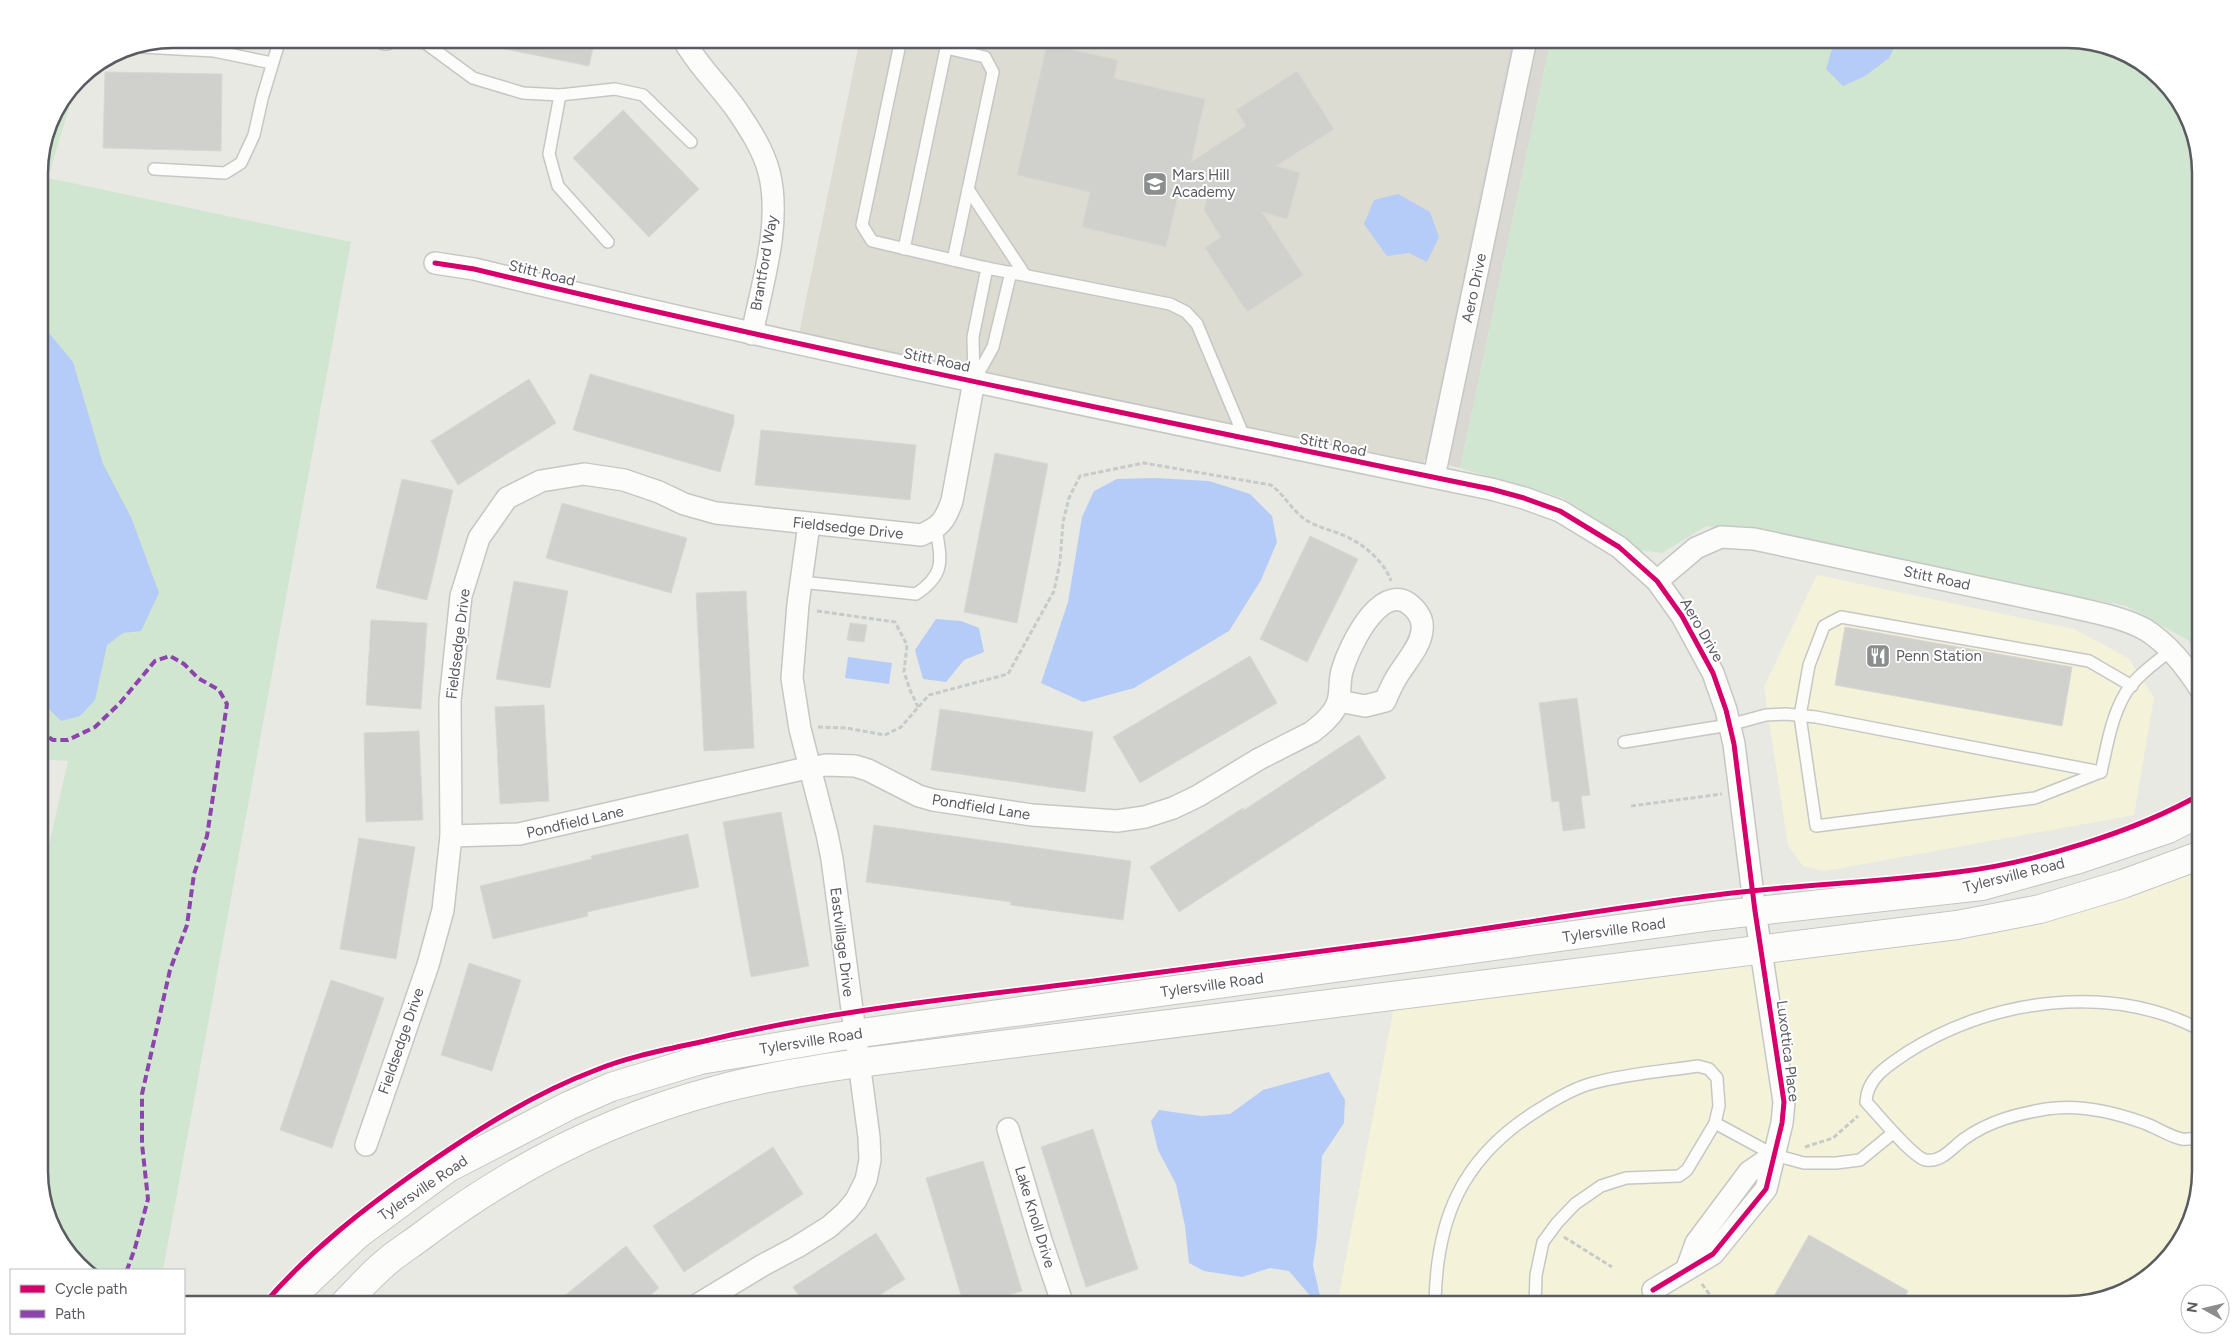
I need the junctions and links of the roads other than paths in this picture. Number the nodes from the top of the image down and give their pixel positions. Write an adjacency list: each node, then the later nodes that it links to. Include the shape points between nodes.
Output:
1 (178, 48): 9 (lane, via 214,50)
2 (277, 48): 9 (lane)
3 (432, 48): 10 (lane, via 473,78 523,93)
4 (688, 48): 21 (street, Brantford Way, via 751,132 769,171 773,194 772,232)
5 (899, 48): 15 (lane, via 862,225 872,241)
6 (946, 48): 15 (lane)
7 (961, 48): 13 (lane, via 986,57 993,72)
8 (1524, 48): 24 (street, Aero Drive)
9 (272, 63): 12 (lane, via 254,135 241,163 225,173)
10 (560, 95): 11 (lane, via 615,89 643,95); 14 (lane, via 549,154 558,186)
11 (691, 142)
12 (154, 169)
13 (968, 189): 16 (lane); 20 (lane)
14 (608, 242)
15 (904, 248): 16 (lane)
16 (953, 260): 18 (lane)
17 (435, 263): 21 (street, Stitt Road, via 474,269)
18 (987, 268): 19 (lane); 22 (lane, via 973,338)
19 (1011, 272): 20 (lane); 22 (lane, via 993,347)
20 (1025, 275): 23 (lane, via 1170,304 1186,312 1197,324)
21 (752, 334): 22 (street, Stitt Road)
22 (974, 381): 23 (street, Stitt Road); 26 (street, via 952,501)
23 (1245, 439): 24 (street, Stitt Road)
24 (1434, 477): 27 (street, Aero Drive, via 1508,493 1560,511 1619,547)
25 (809, 524): 26 (street, Fieldsedge Drive, via 905,535 920,535); 28 (street, Eastvillage Drive); 39 (street, Fieldsedge Drive, via 716,513 624,480 584,474 541,481 507,498 479,538 461,596 450,701)
26 (936, 528): 28 (lane, via 941,562 932,584 916,594)
27 (1658, 581): 29 (street, Stitt Road, via 1696,548 1721,537 1754,539 2112,617 2146,630); 34 (street, Aero Drive, via 1682,616 1713,673)
28 (801, 582): 36 (street, Eastvillage Drive, via 792,678)
29 (2170, 651): 30 (street, Stitt Road); 31 (lane)
30 (2192, 676)
31 (2132, 686): 33 (lane, via 2089,661 1841,617 1824,626 1809,665); 37 (lane, via 2126,692 2110,731)
32 (1338, 701): 32 (street, Pondfield Lane, via 1365,706 1385,701 1422,631 1421,618 1412,606 1399,601 1385,602 1365,621 1341,673); 36 (street, Pondfield Lane, via 1332,714 1312,732 1198,796 1145,817 1117,821 1040,816 933,800 906,791 855,766)
33 (1800, 716): 34 (lane, via 1766,715); 37 (lane); 37 (lane, via 1816,826 2035,798)
34 (1729, 725): 35 (lane); 41 (street, Aero Drive)
35 (1624, 742)
36 (809, 768): 39 (street, Pondfield Lane, via 519,834); 44 (street, Eastvillage Drive, via 832,859)
37 (2101, 772)
38 (2192, 817): 41 (main road, Tylersville Road, via 2168,829 2079,859 1982,886)
39 (452, 836): 50 (street, Fieldsedge Drive, via 440,919 428,965)
40 (2192, 858): 42 (main road, Tylersville Road, via 2040,909 1957,925)
41 (1756, 911): 42 (street, Luxottica Place); 44 (main road, Tylersville Road)
42 (1762, 950): 45 (main road, Tylersville Road); 51 (street, Luxottica Place, via 1784,1102)
43 (2192, 1026): 48 (lane, via 2134,1007 2070,1002 2032,1006 1957,1026 1888,1065 1870,1082 1866,1102)
44 (854, 1034): 45 (street, Eastvillage Drive); 52 (main road, Tylersville Road, via 700,1060 611,1087 568,1106 448,1168 357,1235)
45 (858, 1063): 53 (main road, Tylersville Road, via 721,1088 650,1110 573,1143 531,1164 455,1211 383,1265); 54 (street, Eastvillage Drive, via 870,1160 866,1180 856,1200 829,1227)
46 (1714, 1123): 51 (lane); 56 (lane, via 1719,1106 1717,1078 1709,1069 1698,1066 1592,1083 1549,1102 1514,1125 1481,1157 1454,1202 1443,1231 1435,1269); 57 (lane, via 1688,1170 1679,1176 1626,1178 1601,1186 1575,1204 1543,1242)
47 (1008, 1129): 55 (street, Lake Knoll Drive)
48 (1893, 1133): 49 (lane, via 1923,1160 1930,1161 1939,1159 1989,1124 2018,1114 2049,1109 2088,1109 2119,1115 2182,1139); 51 (lane, via 1860,1160 1804,1163)
49 (2192, 1138)
50 (366, 1145)
51 (1774, 1154): 58 (street, Luxottica Place, via 1766,1190 1713,1254 1687,1268)
52 (293, 1296)
53 (352, 1296)
54 (712, 1296)
55 (1061, 1296)
56 (1435, 1296)
57 (1535, 1296)
58 (1654, 1296)

